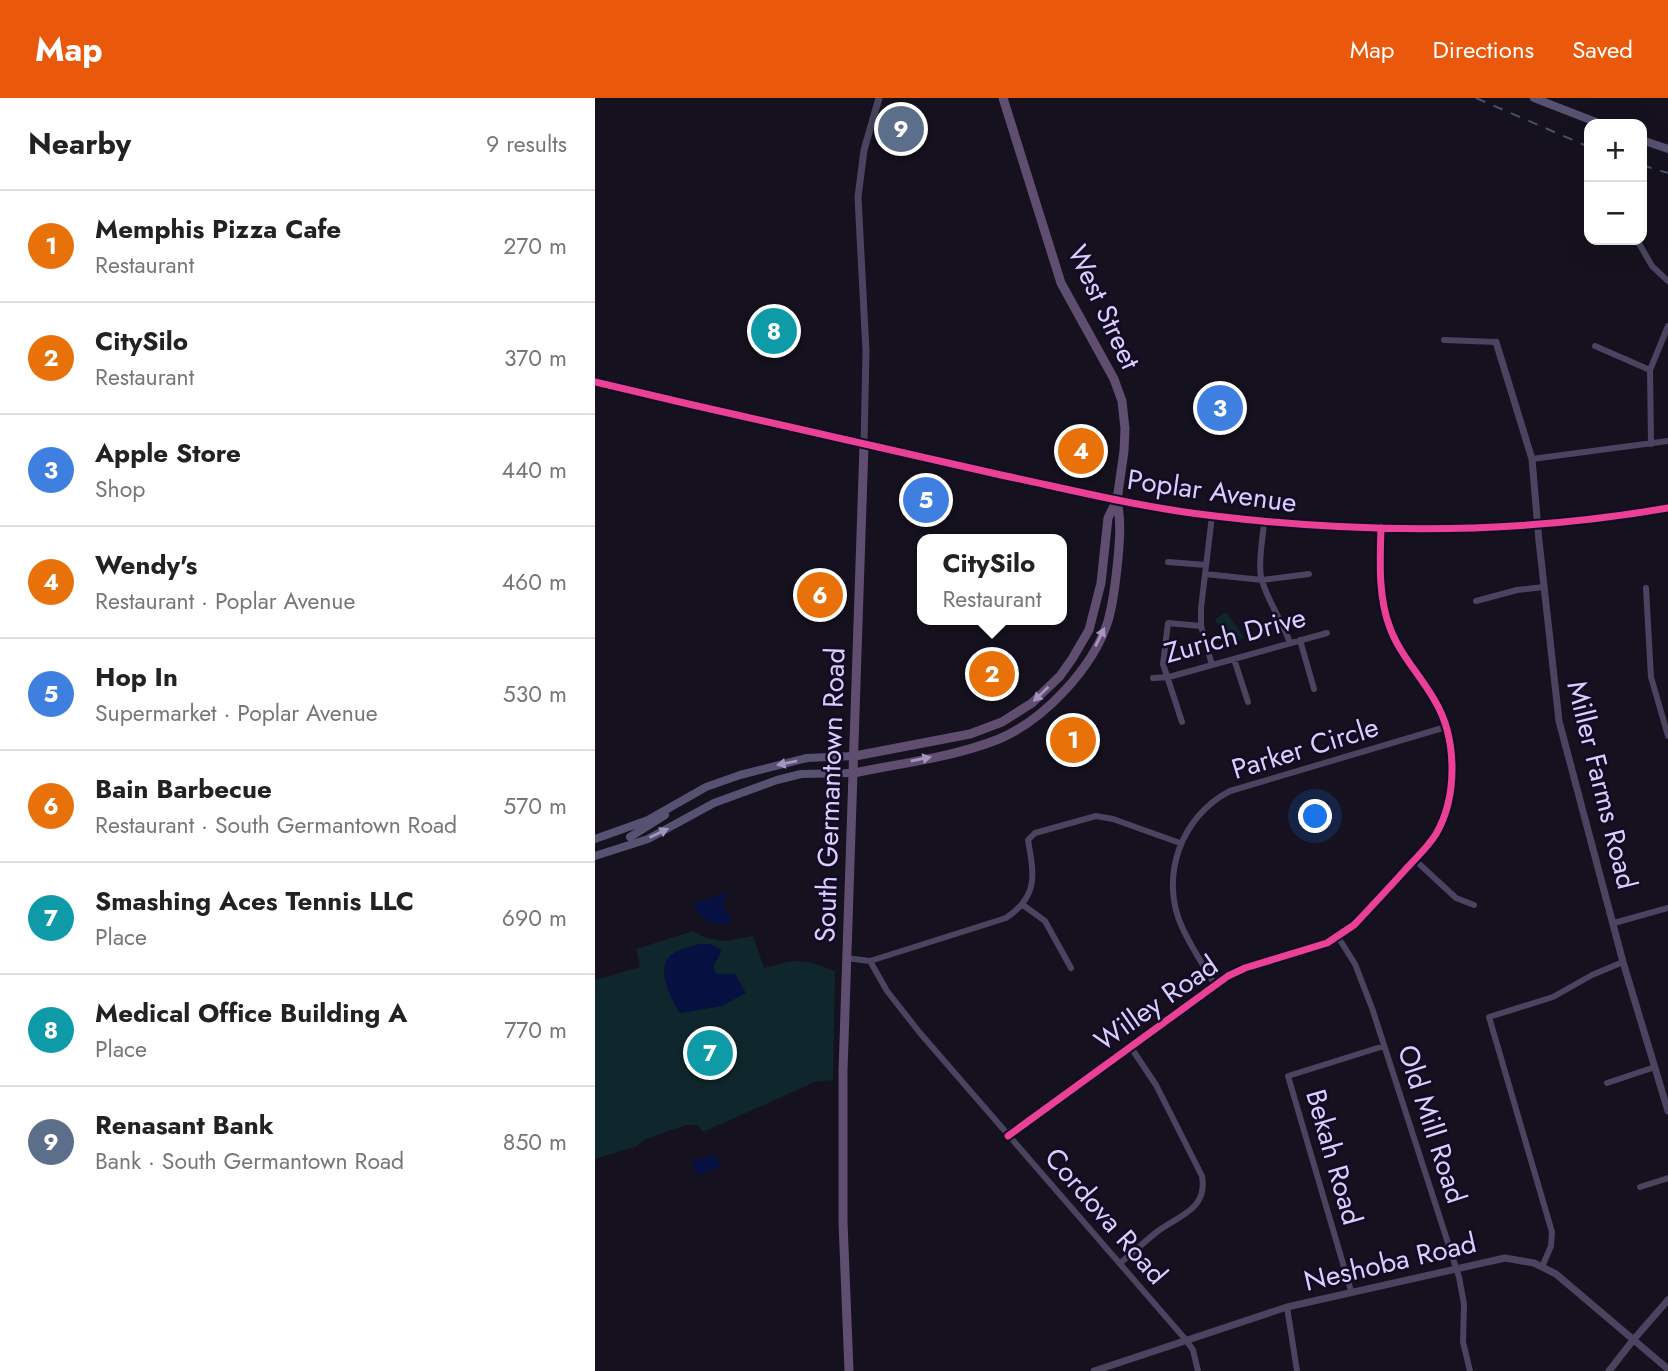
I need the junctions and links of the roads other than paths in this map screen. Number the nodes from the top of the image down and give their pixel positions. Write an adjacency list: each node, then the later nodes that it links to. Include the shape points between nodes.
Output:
1 (879, 98): 17 (street, South Germantown Road, via 864,150 858,197 866,351)
2 (1003, 98): 19 (main road, West Street, via 1061,283 1122,401 1125,429)
3 (1534, 98): 4 (main road)
4 (1588, 119)
5 (1647, 143): 6 (main road)
6 (1668, 149)
7 (1640, 245): 8 (street)
8 (1668, 281)
9 (1668, 326): 13 (street)
10 (1444, 340): 11 (street)
11 (1496, 342): 18 (street, Miller Farms Road)
12 (1595, 346): 13 (street)
13 (1650, 370): 16 (street)
14 (595, 382): 17 (main road, Poplar Avenue)
15 (1668, 441): 16 (street)
16 (1651, 444): 18 (street)
17 (865, 445): 19 (main road, Poplar Avenue); 46 (main road, South Germantown Road)
18 (1532, 459): 23 (street, Miller Farms Road)
19 (1117, 500): 21 (main road, Poplar Avenue); 46 (main road, one-way to 46, via 1108,518 1101,583 1089,631 1051,685 1031,704 991,727); 47 (main road, one-way to 19, via 1001,738 1070,686 1107,623 1121,520)
20 (1668, 508): 23 (main road, Poplar Avenue)
21 (1212, 516): 22 (main road, Poplar Avenue); 26 (street)
22 (1264, 522): 24 (main road, Poplar Avenue); 29 (street)
23 (1539, 524): 24 (main road, Poplar Avenue); 30 (street, Miller Farms Road)
24 (1381, 528): 44 (street, Willey Road, via 1382,597 1388,624 1436,702)
25 (1168, 562): 26 (street)
26 (1206, 565): 27 (street)
27 (1205, 574): 29 (street); 33 (street)
28 (1309, 574): 29 (street)
29 (1262, 580): 36 (street)
30 (1543, 587): 32 (street); 56 (street, Miller Farms Road, via 1559,721)
31 (1646, 588): 45 (street, via 1651,677)
32 (1476, 601)
33 (1201, 626): 38 (street); 39 (street, via 1168,622 1163,664)
34 (1327, 633): 35 (street, Zurich Drive)
35 (1300, 640): 36 (street, Zurich Drive); 41 (street)
36 (1290, 643): 37 (street, Zurich Drive)
37 (1234, 659): 38 (street, Zurich Drive); 42 (street)
38 (1212, 665): 39 (street, Zurich Drive)
39 (1169, 677): 40 (street, Zurich Drive); 43 (street)
40 (1153, 678)
41 (1314, 689)
42 (1248, 702)
43 (1182, 722)
44 (1446, 727): 50 (street, Parker Circle, via 1230,791 1196,818); 52 (street, Willey Road, via 1450,792 1436,834)
45 (1668, 736)
46 (855, 756): 47 (main road, South Germantown Road); 48 (main road, one-way to 48, via 807,758 706,787)
47 (854, 773): 48 (main road, one-way to 47, via 665,831 714,803 768,783 801,774); 58 (main road, South Germantown Road)
48 (630, 837): 49 (main road); 51 (main road)
49 (595, 839)
50 (1180, 843): 53 (street, via 1096,816 1035,833 1028,840 1033,876); 62 (street, Parker Circle, via 1176,908)
51 (597, 853)
52 (1415, 860): 54 (street, via 1456,898); 57 (street, Willey Road)
53 (1023, 905): 59 (street, via 992,924); 61 (street, via 1045,921)
54 (1474, 905)
55 (1668, 908): 56 (street)
56 (1614, 923): 60 (street, Miller Farms Road)
57 (1338, 937): 62 (street, Willey Road, via 1245,968); 64 (street, Old Mill Road, via 1363,982)
58 (846, 958): 59 (street); 81 (main road, South Germantown Road, via 842,1145)
59 (870, 961): 68 (street, Cordova Road, via 887,992)
60 (1623, 962): 65 (street, Miller Farms Road); 72 (street, via 1553,997 1489,1017 1552,1232)
61 (1071, 968)
62 (1215, 985): 63 (street, Willey Road)
63 (1130, 1046): 68 (street, Willey Road); 71 (street, via 1156,1085 1202,1176 1204,1189 1198,1204)
64 (1384, 1046): 73 (street, Old Mill Road); 74 (street, Bekah Road, via 1289,1076)
65 (1655, 1067): 66 (street); 67 (street, Miller Farms Road)
66 (1607, 1083)
67 (1668, 1111)
68 (1008, 1136): 71 (street, Cordova Road)
69 (1668, 1178): 70 (street)
70 (1640, 1187)
71 (1120, 1263): 78 (street, Cordova Road)
72 (1542, 1267): 73 (street, Neshoba Road, via 1505,1258); 77 (street, Neshoba Road)
73 (1456, 1268): 74 (street, Neshoba Road); 80 (street, Old Mill Road, via 1463,1294)
74 (1351, 1291): 76 (street, Neshoba Road)
75 (1668, 1300): 77 (street)
76 (1287, 1307): 78 (street, Neshoba Road); 84 (street)
77 (1634, 1339): 79 (street, Neshoba Road); 85 (street)
78 (1185, 1340): 82 (street, Neshoba Road); 83 (street, Cordova Road, via 1193,1350)
79 (1668, 1368)
80 (1467, 1370)
81 (849, 1371)
82 (1094, 1371)
83 (1198, 1371)
84 (1297, 1371)
85 (1609, 1371)

